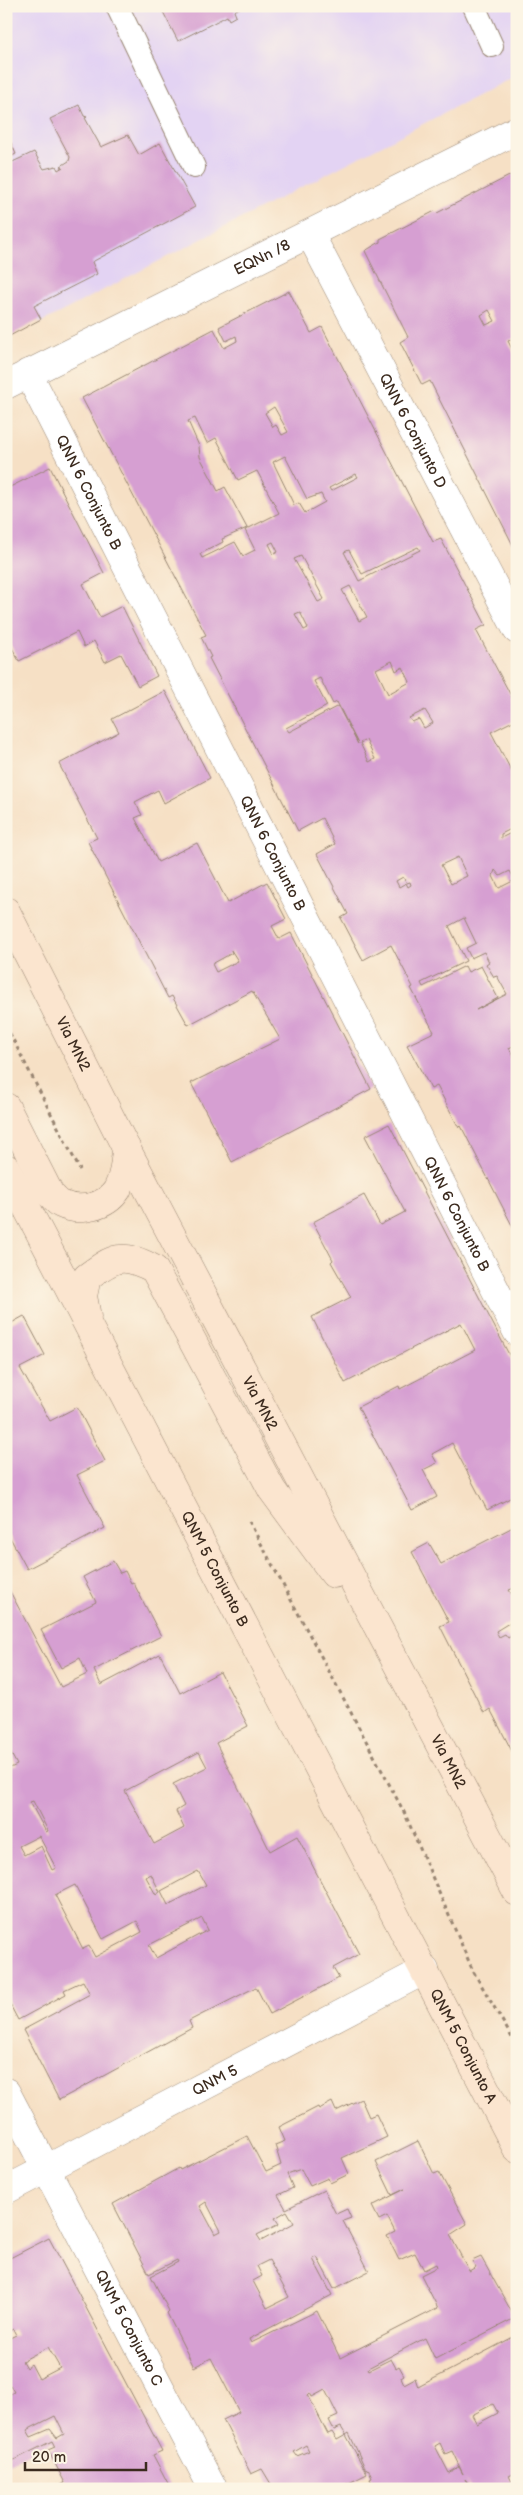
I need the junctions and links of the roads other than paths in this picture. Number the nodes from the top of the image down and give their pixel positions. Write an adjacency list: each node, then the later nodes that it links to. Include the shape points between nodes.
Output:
1 (117, 6): 5 (lane)
2 (474, 6): 3 (lane)
3 (492, 46)
4 (517, 130): 6 (street, EQNn /8)
5 (194, 167)
6 (310, 234): 7 (street, EQNn /8); 8 (street, QNN 6 Conjunto D)
7 (17, 379): 14 (street, QNN 6 Conjunto B)
8 (517, 630)
9 (6, 911): 11 (main road, Via MN2)
10 (6, 1107): 11 (main road, via 50,1194 60,1204 76,1208 96,1207 116,1191 125,1171)
11 (126, 1148): 15 (main road, Via MN2)
12 (6, 1168): 13 (main road, QNM 5 Conjunto B)
13 (89, 1328): 15 (main road, via 83,1296 87,1277 110,1260 122,1257 135,1259 154,1269 272,1490); 17 (main road, QNM 5 Conjunto B)
14 (517, 1332)
15 (387, 1646): 16 (main road, Via MN2)
16 (517, 1892)
17 (425, 1970): 19 (main road, QNM 5 Conjunto A); 20 (street, QNM 5)
18 (6, 2092): 20 (street, QNM 5 Conjunto C)
19 (517, 2149)
20 (46, 2168): 21 (street, QNM 5); 22 (street, QNM 5 Conjunto C)
21 (6, 2190)
22 (213, 2489)

